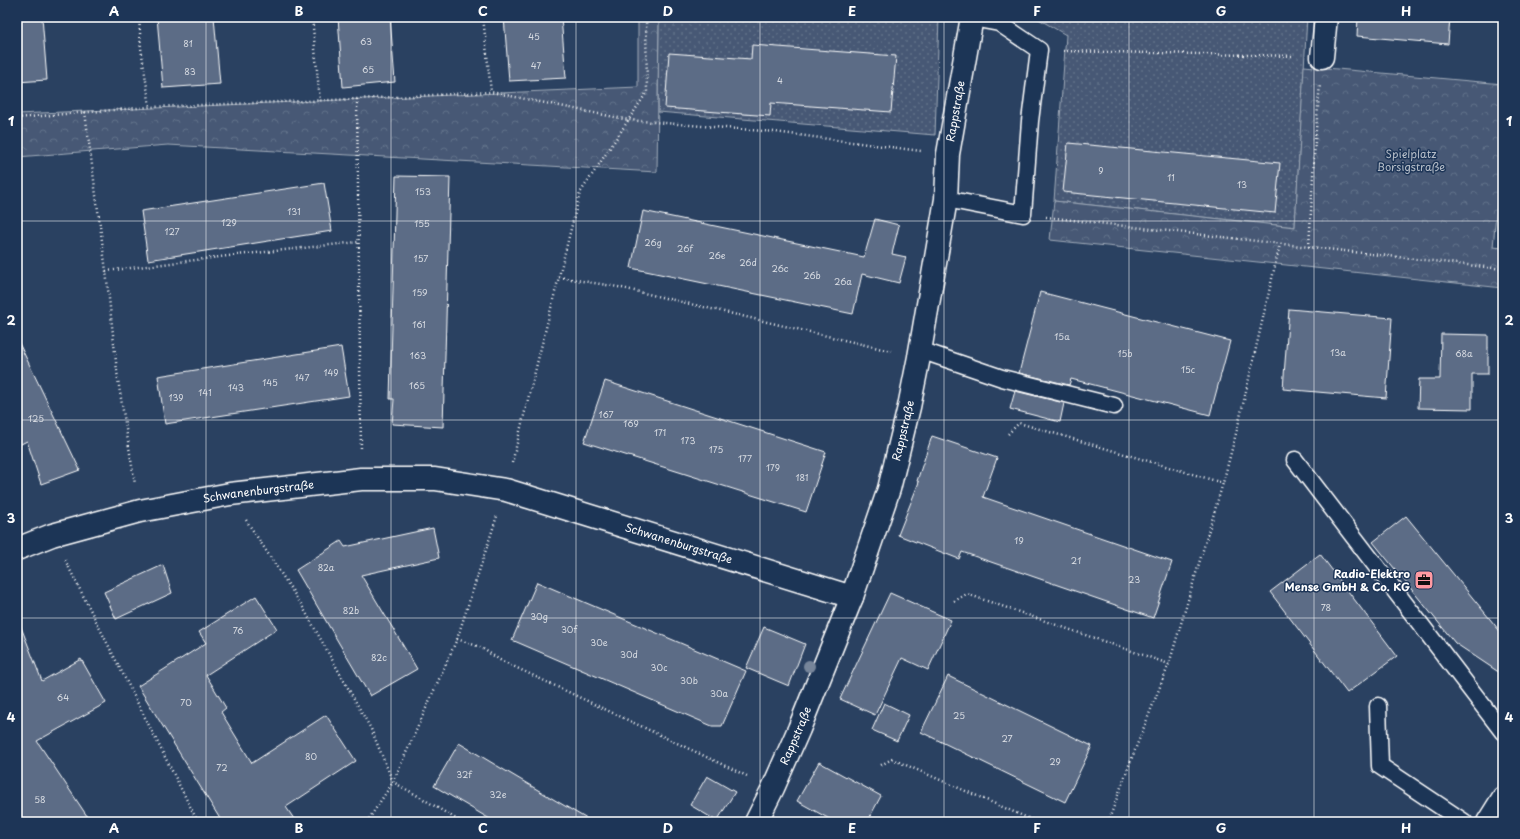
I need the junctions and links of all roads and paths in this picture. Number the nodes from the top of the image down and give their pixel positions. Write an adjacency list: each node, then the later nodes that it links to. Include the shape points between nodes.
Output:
1 (139, 17): 12 (path)
2 (312, 17): 11 (path)
3 (483, 17): 9 (path)
4 (646, 17): 15 (path, via 647,92)
5 (1326, 17): 8 (street)
6 (972, 18): 7 (lane, via 1000,23); 16 (street, Rappstraße)
7 (1039, 50): 8 (path); 18 (lane, via 1030,121)
8 (1322, 57): 21 (path)
9 (491, 92): 10 (path); 15 (path)
10 (357, 99): 11 (path); 19 (path)
11 (320, 101): 12 (path)
12 (150, 108): 13 (path)
13 (85, 112): 14 (path); 23 (path)
14 (17, 118)
15 (628, 120): 16 (path, via 775,132); 24 (path, via 580,193)
16 (948, 154): 17 (street, Rappstraße)
17 (946, 199): 18 (lane); 25 (street, Rappstraße)
18 (1023, 214): 20 (path)
19 (358, 242): 23 (path); 29 (path)
20 (1280, 244): 21 (path); 30 (path)
21 (1309, 247): 22 (path)
22 (1503, 269)
23 (106, 271): 33 (path, via 118,380)
24 (559, 277): 25 (path, via 618,287); 31 (path)
25 (919, 354): 26 (lane); 36 (street, Rappstraße, via 889,490)
26 (1114, 406)
27 (1008, 434): 30 (path, via 1019,423)
28 (1295, 460): 41 (lane)
29 (361, 479): 31 (street, Schwanenburgstraße, via 435,479); 32 (street, Schwanenburgstraße)
30 (1223, 483): 39 (path)
31 (506, 490): 36 (street, Schwanenburgstraße); 38 (path)
32 (230, 494): 33 (street, Schwanenburgstraße); 43 (path, via 301,604 372,729)
33 (140, 511): 34 (street, Schwanenburgstraße)
34 (52, 535): 35 (street, Schwanenburgstraße); 46 (path)
35 (17, 549)
36 (852, 597): 44 (street, Rappstraße, via 800,729)
37 (954, 601): 39 (path, via 967,594)
38 (457, 639): 43 (path); 44 (path, via 480,647 500,660)
39 (1169, 664): 51 (path)
40 (1378, 706): 52 (lane, via 1380,766)
41 (1503, 732)
42 (881, 765): 50 (path, via 892,759)
43 (393, 782): 47 (path); 48 (path)
44 (773, 788): 49 (street, Rappstraße)
45 (1503, 798): 53 (street)
46 (198, 822)
47 (367, 822)
48 (460, 822)
49 (756, 822)
50 (1036, 822)
51 (1108, 822)
52 (1464, 822)
53 (1488, 822)

